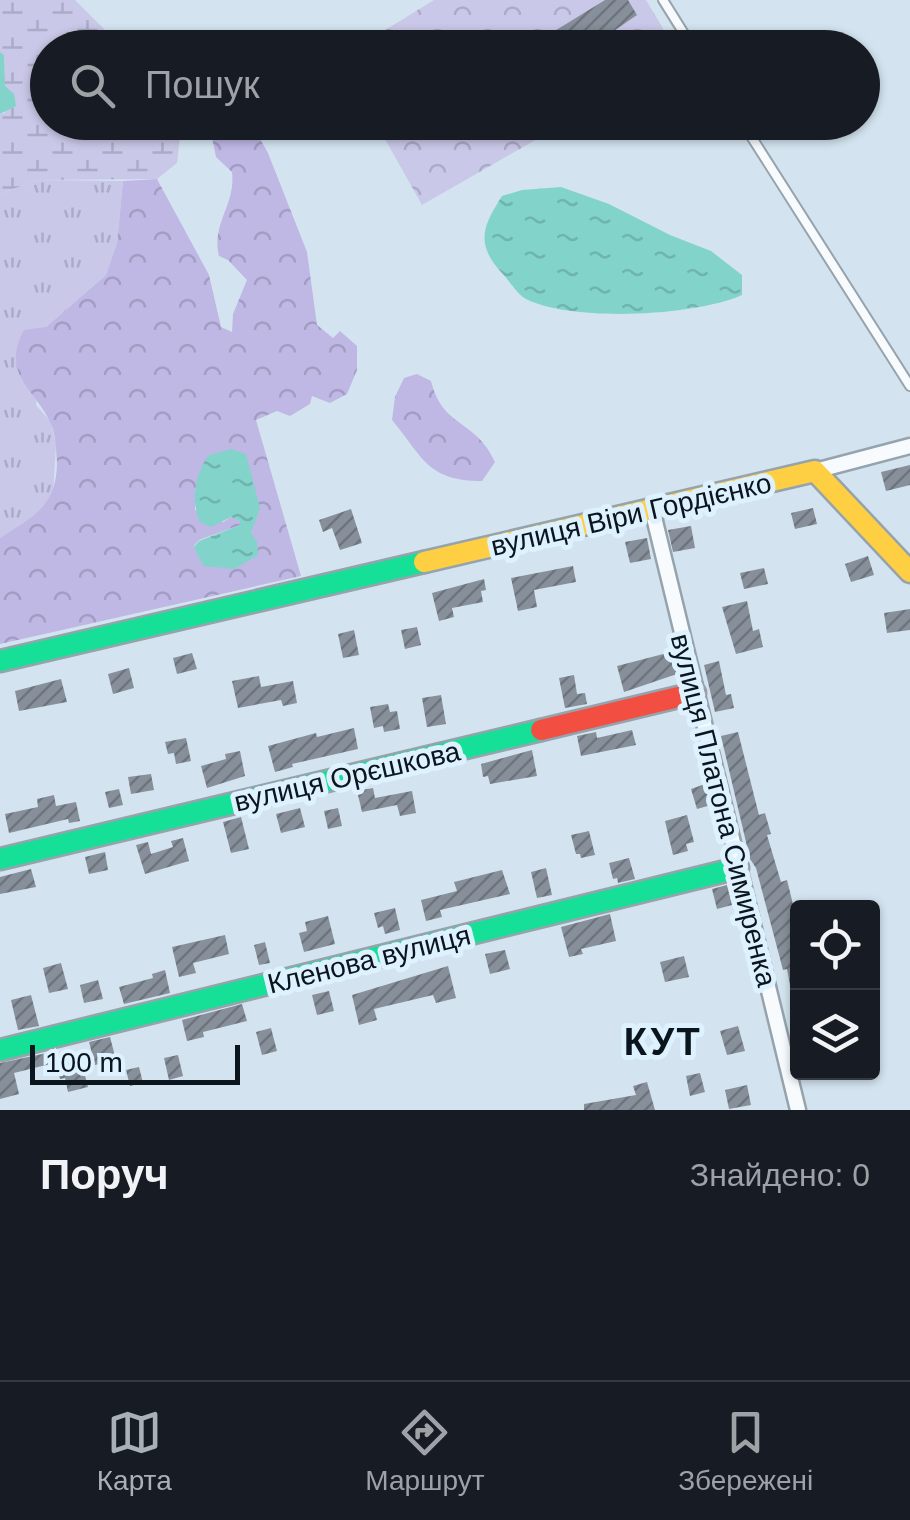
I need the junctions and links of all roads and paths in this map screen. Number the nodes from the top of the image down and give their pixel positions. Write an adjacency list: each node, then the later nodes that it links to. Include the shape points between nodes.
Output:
1 (663, 0): 2 (lane)
2 (682, 30)
3 (753, 140): 4 (lane)
4 (910, 386)
5 (910, 446): 6 (street, вулиця Віри Гордієнко)
6 (816, 470): 7 (street, вулиця Віри Гордієнко); 8 (street)
7 (652, 509): 9 (street, вулиця Віри Гордієнко); 10 (street, вулиця Платона Симиренка)
8 (910, 572)
9 (0, 661)
10 (695, 693): 11 (street, вулиця Орєшкова); 12 (street, вулиця Платона Симиренка)
11 (0, 859)
12 (738, 868): 13 (street, Кленова вулиця); 14 (street, вулиця Платона Симиренка)
13 (0, 1050)
14 (798, 1110)

